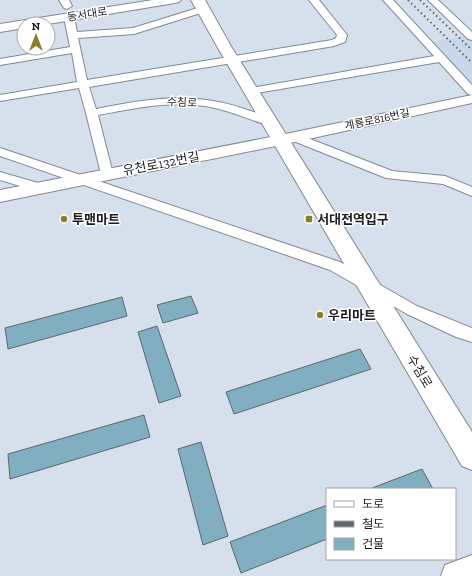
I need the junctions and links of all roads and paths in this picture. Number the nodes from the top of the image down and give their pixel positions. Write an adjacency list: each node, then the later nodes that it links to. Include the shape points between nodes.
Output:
1 (110, 0): 7 (street, 동서대로)
2 (175, 0): 7 (street, 동서대로)
3 (314, 0): 14 (street, via 342,35 340,40)
4 (388, 0): 13 (street)
5 (433, 0): 11 (street)
6 (201, 5): 10 (street, 수침로, via 134,31); 14 (main road, 수침로)
7 (66, 8): 8 (street, 동서대로); 9 (street, 동서대로); 10 (street)
8 (0, 17)
9 (0, 28)
10 (74, 35): 12 (street)
11 (472, 37)
12 (76, 49): 15 (street); 16 (street)
13 (442, 58): 17 (street); 18 (street)
14 (232, 59): 16 (street); 17 (main road, 수침로)
15 (0, 62)
16 (83, 85): 19 (street); 21 (street)
17 (251, 91): 22 (main road, 수침로)
18 (472, 92)
19 (0, 98)
20 (472, 99): 22 (street, 계룡로816번길)
21 (92, 113): 22 (street, 수침로, via 157,102 186,101 214,104); 24 (street)
22 (282, 133): 24 (street, 유천로132번길); 28 (street, via 390,175 445,180); 30 (main road, 수침로)
23 (0, 152): 26 (street)
24 (107, 174): 26 (street, 유천로132번길)
25 (0, 176): 27 (street, 유천로132번길)
26 (79, 179): 27 (street, 유천로132번길); 30 (street, via 335,266)
27 (40, 188): 29 (street, 유천로132번길)
28 (472, 192)
29 (0, 196)
30 (368, 284): 31 (street, 수침로, via 412,310); 32 (main road, 수침로)
31 (472, 335)
32 (472, 457)
33 (472, 570): 34 (main road)
34 (456, 576)

